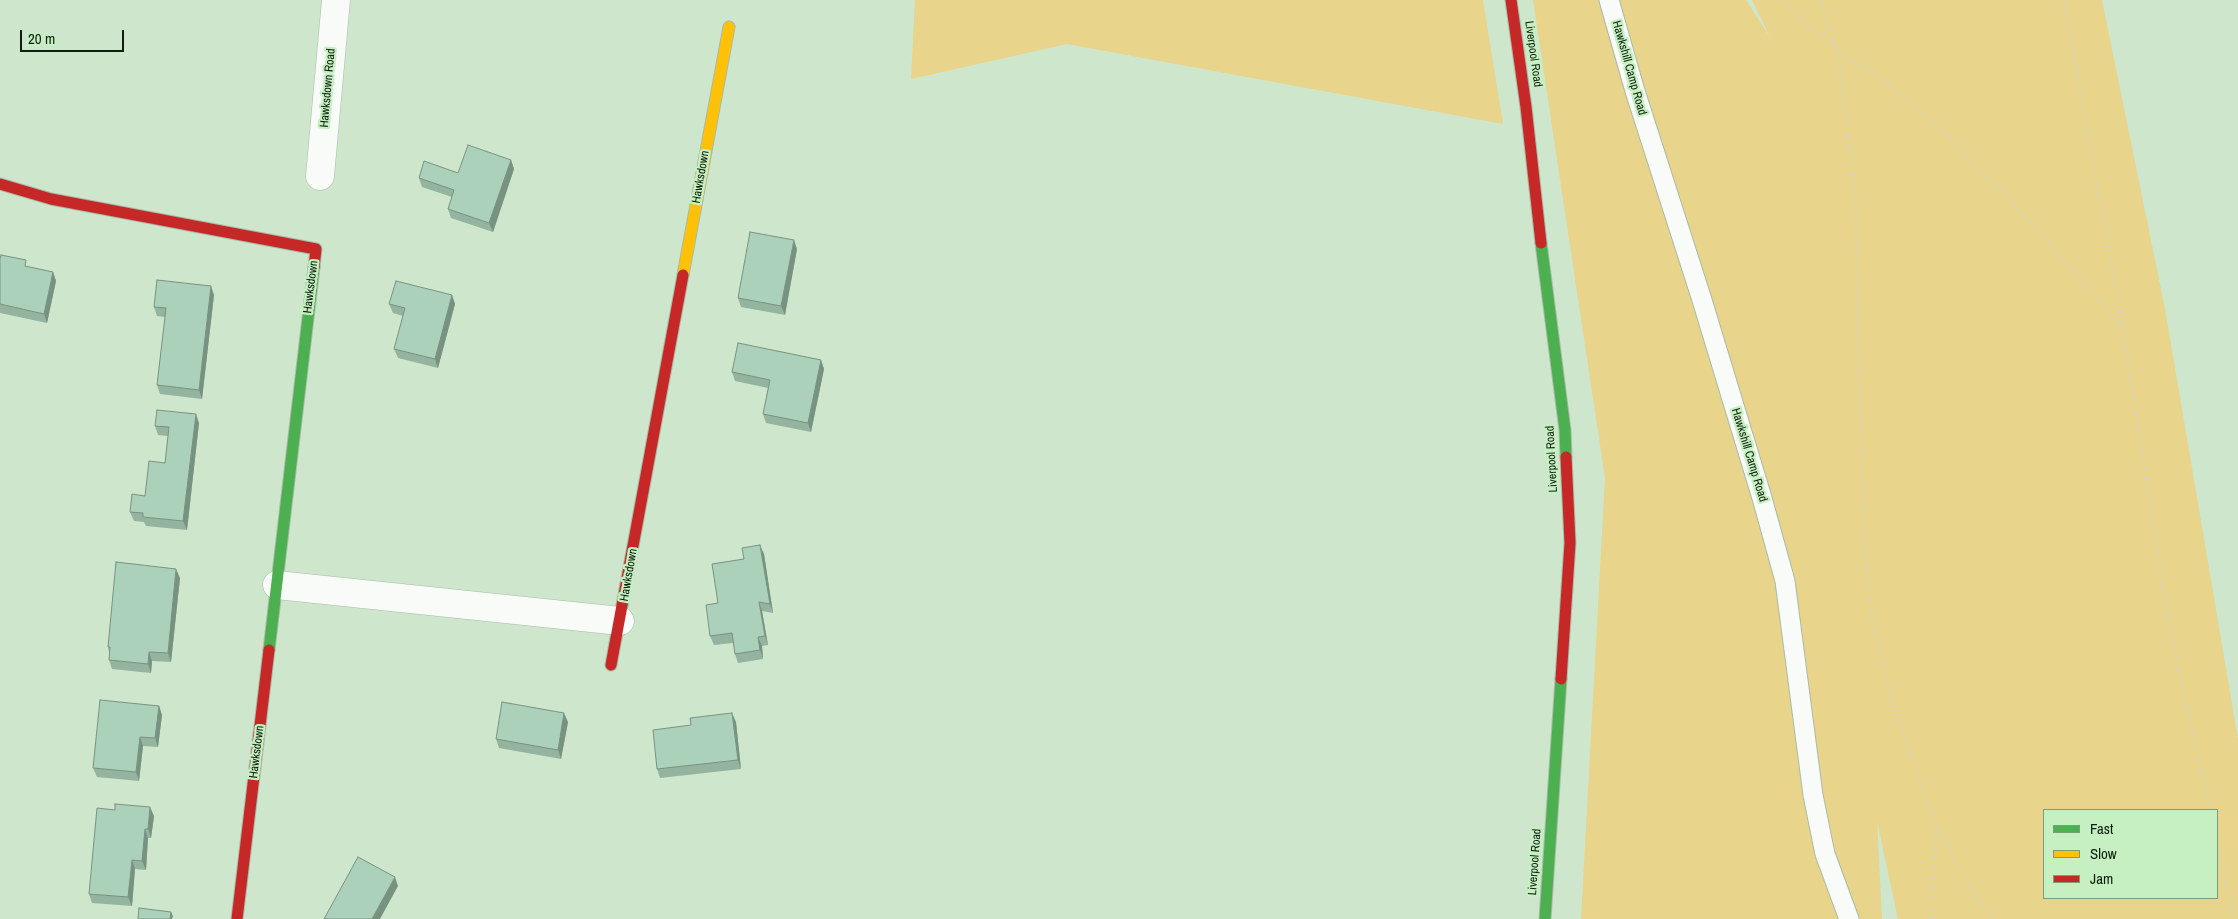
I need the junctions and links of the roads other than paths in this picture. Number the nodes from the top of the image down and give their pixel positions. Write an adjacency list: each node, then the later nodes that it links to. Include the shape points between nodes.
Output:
1 (336, 0): 5 (street, Hawksdown Road)
2 (1511, 0): 11 (street, Liverpool Road, via 1565,430 1570,543)
3 (1610, 0): 12 (lane, Hawkshill Camp Road, via 1785,581 1813,795 1825,854)
4 (729, 27): 8 (street, Hawksdown)
5 (320, 176)
6 (0, 184): 7 (street, Hawksdown, via 51,199 316,249)
7 (277, 585): 8 (street); 10 (street, Hawksdown)
8 (620, 621): 9 (street, Hawksdown)
9 (612, 665)
10 (237, 919)
11 (1545, 919)
12 (1849, 919)

